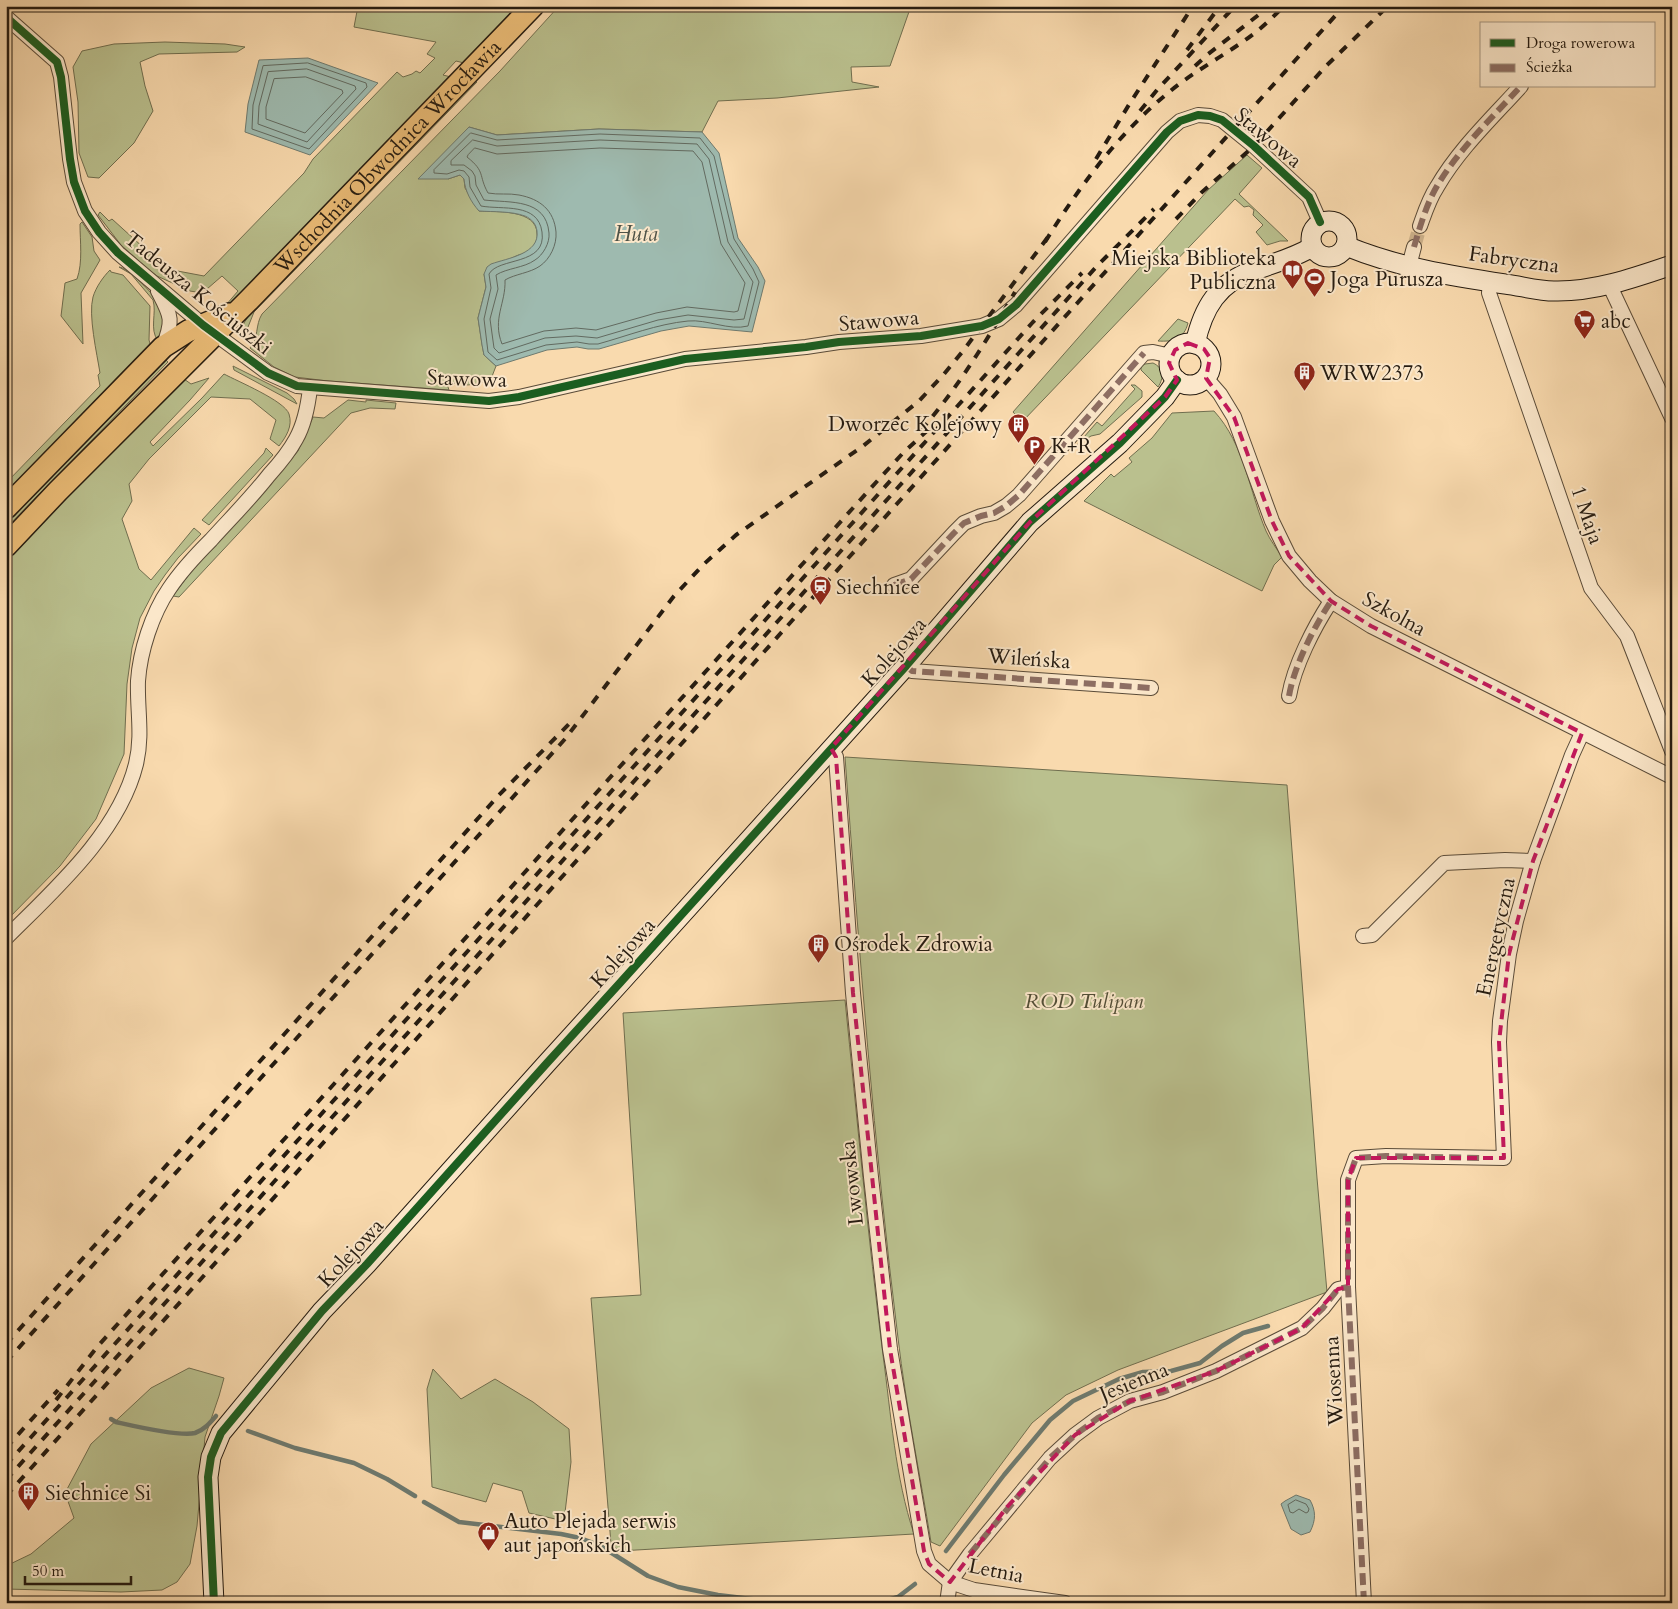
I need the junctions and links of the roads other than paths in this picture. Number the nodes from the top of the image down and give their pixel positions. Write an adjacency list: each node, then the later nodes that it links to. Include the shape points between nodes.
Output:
1 (533, 6): 14 (main road, Wschodnia Obwodnica Wrocławia, via 242,307)
2 (6, 17): 13 (street, Tadeusza Kościuszki, via 57,62 70,159 76,188 86,211 118,253)
3 (1519, 88): 5 (street, via 1446,172)
4 (1320, 222): 6 (street, via 1337,222 1344,228); 7 (street, via 1311,233); 20 (street, Stawowa, via 1309,197 1254,146 1222,120 1198,115 1180,121 1167,132 1016,305 999,319 982,326 920,336 685,359 489,401)
5 (1420, 226)
6 (1346, 246): 7 (street, via 1334,257 1318,254); 10 (street, Fabryczna)
7 (1312, 247): 15 (street, via 1252,270 1219,290 1204,316)
8 (1414, 247): 10 (street)
9 (1672, 265): 12 (street, Fabryczna)
10 (1409, 266): 11 (street, Fabryczna)
11 (1490, 282): 12 (street, Fabryczna, via 1553,291); 31 (street, 1 Maja, via 1489,293 1591,588 1627,636)
12 (1609, 284): 21 (street)
13 (156, 286): 14 (street, Tadeusza Kościuszki); 16 (street, via 170,314)
14 (209, 330): 16 (main road, Wschodnia Obwodnica Wrocławia, via 188,331); 20 (street, Tadeusza Kościuszki, via 268,373 287,383); 23 (main road, Wschodnia Obwodnica Wrocławia)
15 (1195, 344): 17 (street, via 1181,346); 18 (street, via 1210,358)
16 (163, 347): 22 (main road, Wschodnia Obwodnica Wrocławia)
17 (1171, 356): 19 (street, via 1170,369); 24 (street, via 1144,353 1019,494 994,513 964,523 912,578)
18 (1206, 378): 19 (street, via 1192,385); 25 (street, Szkolna, via 1234,417 1272,521 1289,556)
19 (1177, 380): 26 (street, Kolejowa, via 1165,397 1120,443 1030,522)
20 (310, 388): 35 (street, via 304,423 285,457 186,566 160,603 144,642 138,680 140,738 136,765 118,809 82,860)
21 (1672, 418)
22 (6, 508)
23 (6, 546)
24 (894, 585)
25 (1331, 602): 28 (street, via 1291,680); 29 (street, Szkolna, via 1371,626)
26 (906, 666): 27 (street, Wileńska, via 912,671); 30 (street, Kolejowa)
27 (1151, 688)
28 (1289, 696)
29 (1582, 732): 32 (street, Szkolna); 33 (street, Energetyczna)
30 (832, 748): 38 (street, Lwowska, via 836,757 853,993 890,1349 924,1551 929,1564); 39 (street, Kolejowa, via 322,1311 221,1434 211,1457 208,1477)
31 (1672, 751)
32 (1672, 777)
33 (1533, 861): 34 (street, via 1444,862 1372,935); 36 (street, Energetyczna, via 1516,921 1500,1021 1504,1158)
34 (1363, 936)
35 (6, 938)
36 (1356, 1158): 37 (street, Wiosenna, via 1348,1180)
37 (1348, 1287): 38 (street, Jesienna, via 1338,1289 1302,1328 1216,1371 1130,1401 1075,1435 1007,1507); 42 (street, Wiosenna)
38 (950, 1582): 40 (street); 41 (street, Letnia, via 974,1590)
39 (214, 1603)
40 (947, 1603)
41 (1065, 1603)
42 (1364, 1603)

